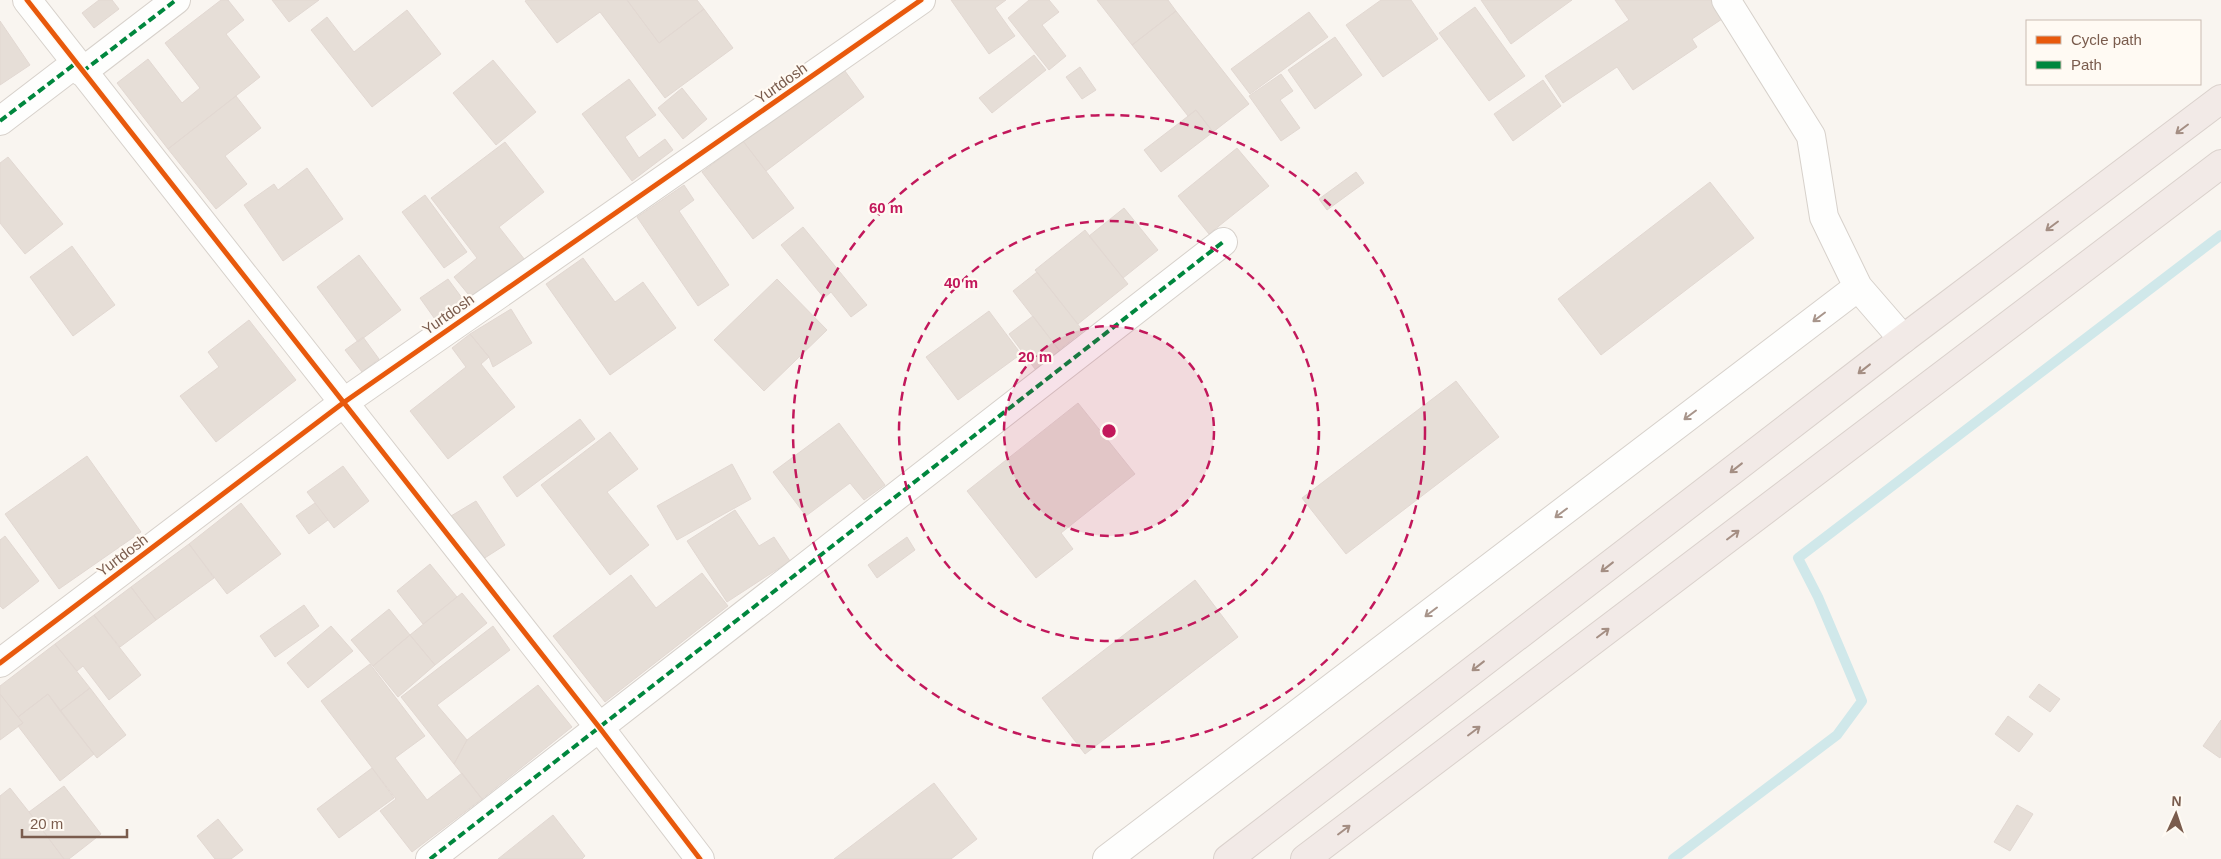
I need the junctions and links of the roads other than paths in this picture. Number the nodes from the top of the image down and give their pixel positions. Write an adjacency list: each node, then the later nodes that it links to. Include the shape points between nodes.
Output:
1 (27, 0): 5 (street)
2 (176, 0): 5 (street)
3 (921, 0): 12 (street, Yurtdosh)
4 (1726, 0): 10 (street, via 1811,136 1824,217)
5 (79, 67): 7 (street); 12 (street)
6 (2221, 99): 11 (highway, one-way to 11)
7 (0, 121)
8 (2221, 164): 19 (highway, one-way to 8)
9 (1223, 242): 14 (street)
10 (1858, 287): 11 (street); 17 (street, one-way to 17)
11 (1903, 339): 18 (highway, one-way to 18)
12 (343, 403): 13 (street, Yurtdosh); 14 (street)
13 (0, 663)
14 (599, 727): 15 (street); 16 (street)
15 (430, 859)
16 (700, 859)
17 (1107, 859)
18 (1228, 859)
19 (1306, 859)

